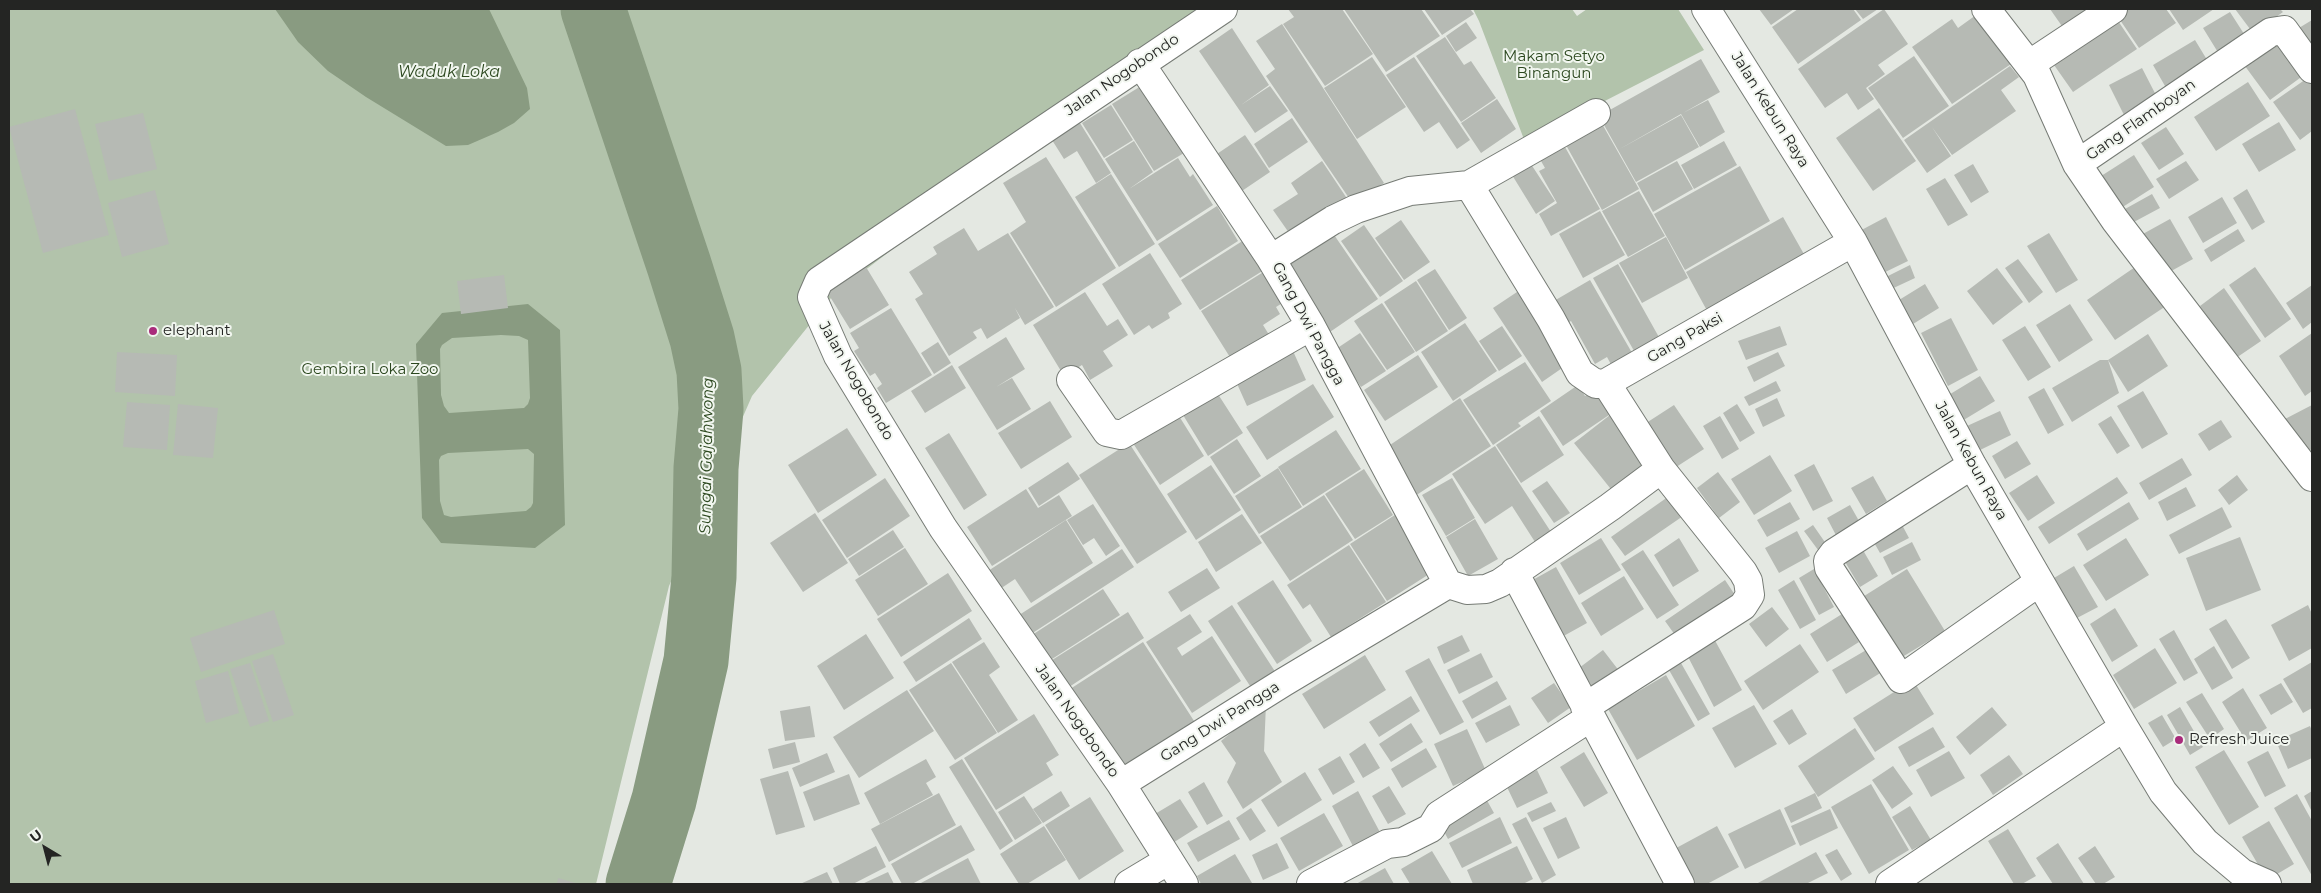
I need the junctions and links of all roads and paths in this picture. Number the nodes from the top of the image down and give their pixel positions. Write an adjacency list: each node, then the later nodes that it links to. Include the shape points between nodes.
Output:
1 (1223, 9): 5 (street, Jalan Nogobondo)
2 (1706, 9): 11 (street, Jalan Kebun Raya)
3 (1986, 9): 6 (street, Gang Flamboyan)
4 (2113, 9): 6 (street)
5 (1140, 63): 12 (street); 24 (street, Jalan Nogobondo, via 818,281 812,297 838,356 943,528)
6 (2030, 64): 9 (street, Gang Flamboyan)
7 (2312, 69): 9 (street, Gang Flamboyan, via 2284,30 2271,32)
8 (1596, 113): 10 (street)
9 (2077, 164): 18 (street, via 2115,220)
10 (1469, 185): 12 (street, Gang Dwi Pangga, via 1410,191 1356,210 1333,220); 15 (street, via 1580,373 1596,384)
11 (1853, 242): 15 (street, Gang Paksi); 16 (street, Jalan Kebun Raya)
12 (1270, 259): 13 (street, Gang Dwi Pangga)
13 (1311, 326): 14 (street, via 1121,434 1107,432); 21 (street, Gang Dwi Pangga)
14 (1071, 380)
15 (1606, 383): 17 (street)
16 (1972, 465): 20 (street, Jalan Kebun Raya); 20 (street, via 1834,553 1828,561 1829,568 1901,679)
17 (1661, 469): 19 (street); 22 (street, via 1744,572 1749,598 1743,606)
18 (2312, 477)
19 (1514, 572): 21 (street, via 1486,589 1467,590); 22 (street)
20 (2039, 582): 23 (street, Jalan Kebun Raya)
21 (1448, 584): 24 (street, Gang Dwi Pangga)
22 (1588, 712): 29 (street, via 1439,815 1431,828 1403,842 1387,844); 30 (street)
23 (2124, 727): 26 (street); 31 (street, Jalan Kebun Raya, via 2163,792 2204,842 2242,873)
24 (1120, 784): 25 (street, Jalan Nogobondo)
25 (1169, 860): 27 (street); 28 (street, Jalan Nogobondo)
26 (1901, 881)
27 (1129, 884)
28 (1184, 884)
29 (1311, 884)
30 (1680, 884)
31 (2267, 884)

